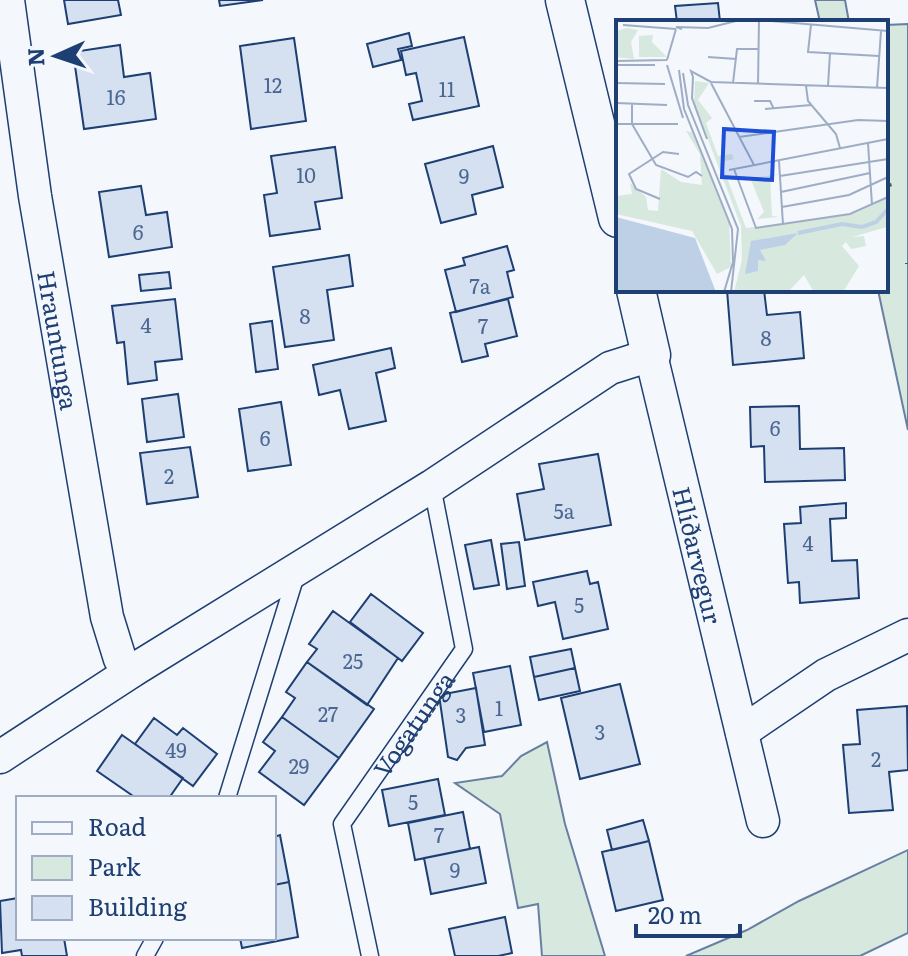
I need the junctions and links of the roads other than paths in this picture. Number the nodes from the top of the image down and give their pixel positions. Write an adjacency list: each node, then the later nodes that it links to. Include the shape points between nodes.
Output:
1 (8, 0): 9 (street, Hrauntunga, via 35,196 107,617 120,659)
2 (565, 0): 3 (street)
3 (616, 210)
4 (636, 292): 5 (street, Hlíðarvegur)
5 (651, 355): 6 (street, via 610,368); 10 (street, Hlíðarvegur)
6 (432, 486): 7 (street); 14 (lane, Vogatunga, via 464,649 342,824)
7 (298, 571): 9 (street); 12 (lane)
8 (908, 635): 10 (street, via 826,675)
9 (132, 671): 11 (street)
10 (742, 732): 13 (street, Hlíðarvegur)
11 (0, 757)
12 (228, 796)
13 (763, 821)
14 (370, 956)

